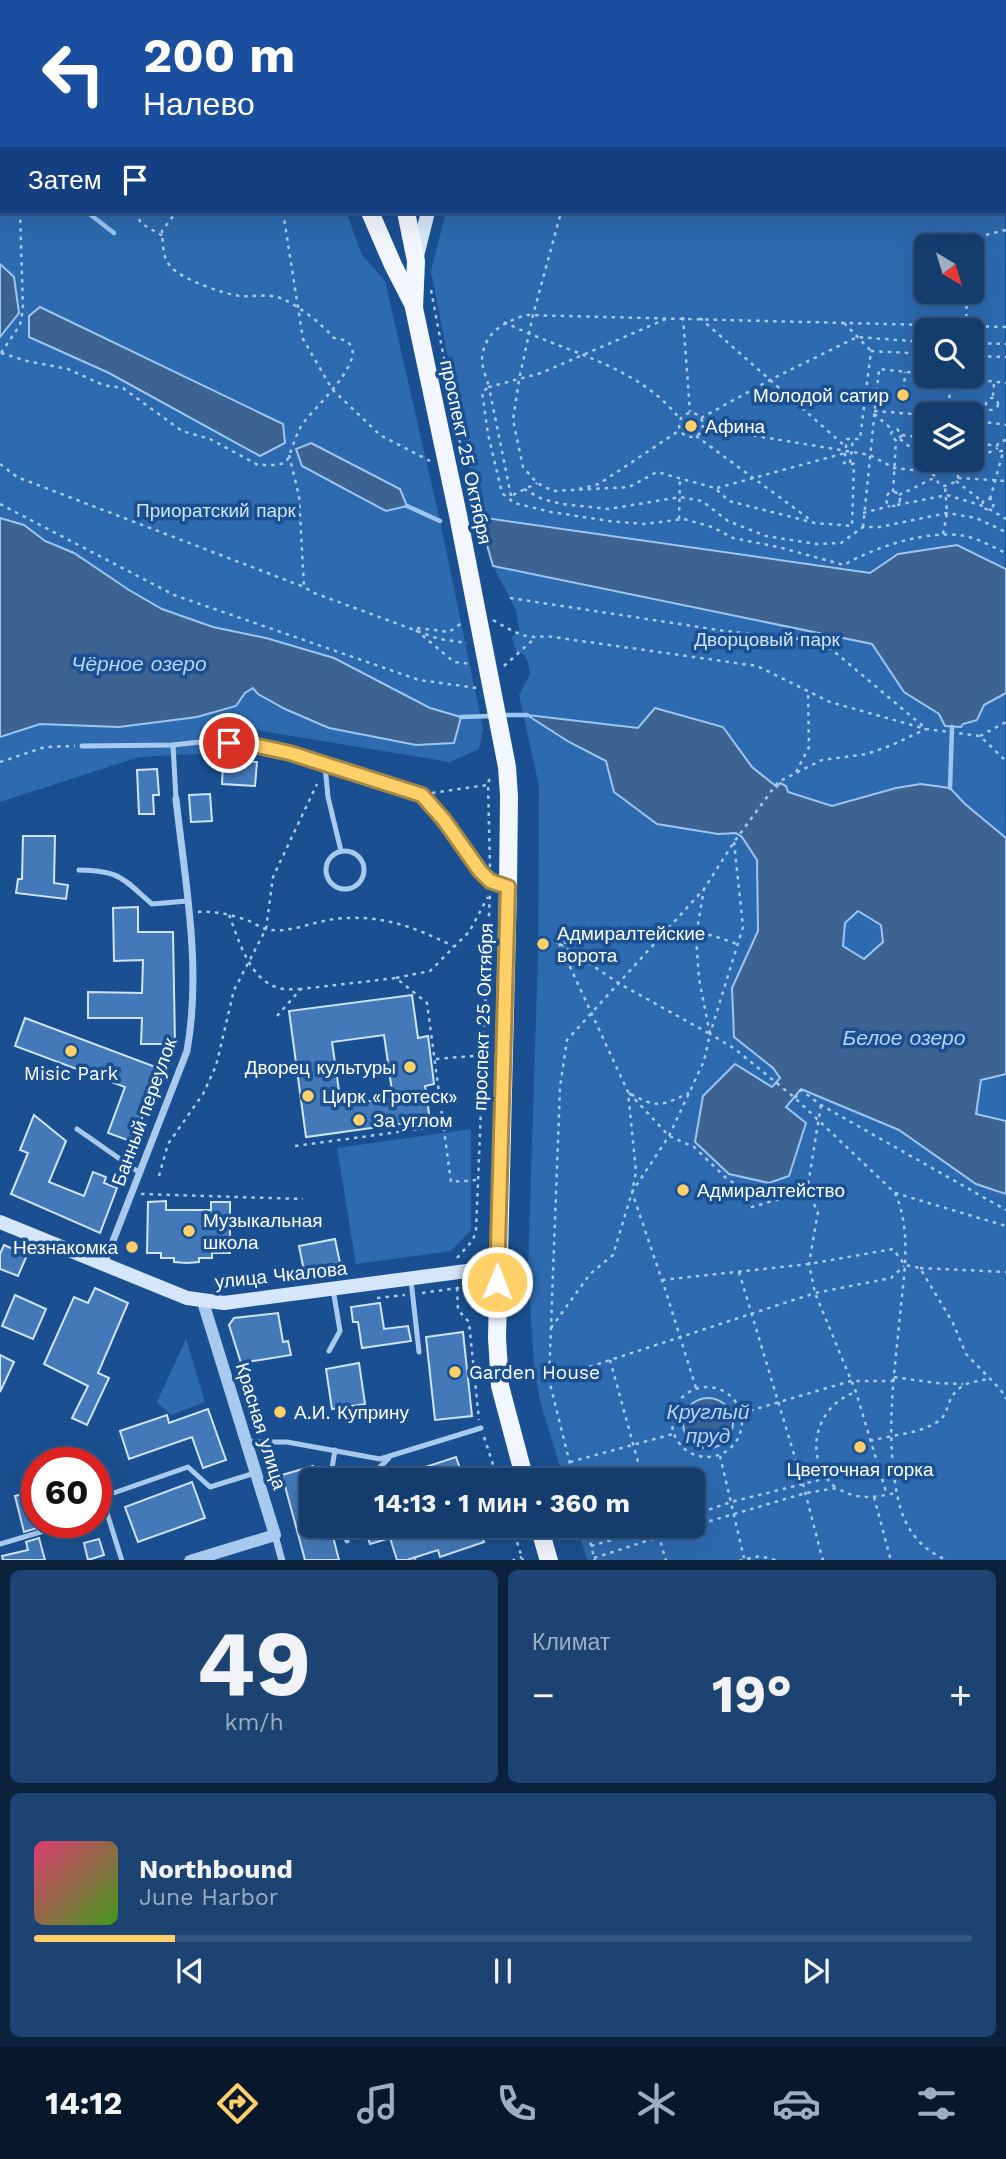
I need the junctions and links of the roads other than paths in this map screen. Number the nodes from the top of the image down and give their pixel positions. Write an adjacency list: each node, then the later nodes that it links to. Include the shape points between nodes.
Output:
1 (371, 214): 5 (main road)
2 (406, 214): 4 (main road)
3 (428, 214): 4 (main road)
4 (416, 261): 5 (main road)
5 (414, 307): 12 (main road, проспект 25 Октября, via 470,574 501,771 509,796)
6 (173, 745): 7 (lane); 8 (lane, via 209,741 249,744); 9 (lane)
7 (82, 746)
8 (325, 766): 10 (lane); 12 (lane, via 422,795 480,871 490,881)
9 (176, 799): 13 (street, Банный переулок)
10 (341, 851): 10 (lane, via 352,852 365,869 355,887 334,886 328,877 327,866)
11 (79, 870): 13 (lane, via 119,875 152,904)
12 (508, 887): 18 (main road, проспект 25 Октября)
13 (187, 901): 15 (street, Банный переулок, via 194,976 187,1051)
14 (77, 1129): 15 (lane)
15 (139, 1172): 17 (street, Банный переулок)
16 (0, 1222): 17 (main road, улица Чкалова)
17 (104, 1265): 21 (main road, улица Чкалова)
18 (497, 1268): 19 (main road, улица Чкалова); 30 (main road, проспект 25 Октября, via 498,1371)
19 (411, 1280): 20 (main road, улица Чкалова); 23 (lane)
20 (333, 1289): 21 (main road, улица Чкалова); 22 (lane, via 340,1331)
21 (203, 1302): 25 (street, Красная улица)
22 (328, 1351)
23 (419, 1352)
24 (481, 1428): 27 (lane)
25 (246, 1442): 26 (lane); 31 (street, Красная улица)
26 (335, 1450): 27 (lane, via 380,1459); 28 (lane)
27 (392, 1456): 29 (lane)
28 (332, 1468)
29 (379, 1468)
30 (522, 1468)
31 (256, 1473): 32 (lane, via 210,1487 187,1467); 34 (street, Красная улица)
32 (112, 1493)
33 (112, 1529): 40 (lane)
34 (275, 1535): 41 (street); 42 (street, Красная улица)
35 (23, 1538): 39 (lane)
36 (346, 1538): 38 (lane)
37 (542, 1538): 43 (main road)
38 (347, 1541)
39 (0, 1545)
40 (122, 1560)
41 (192, 1560)
42 (282, 1560)
43 (549, 1560)

